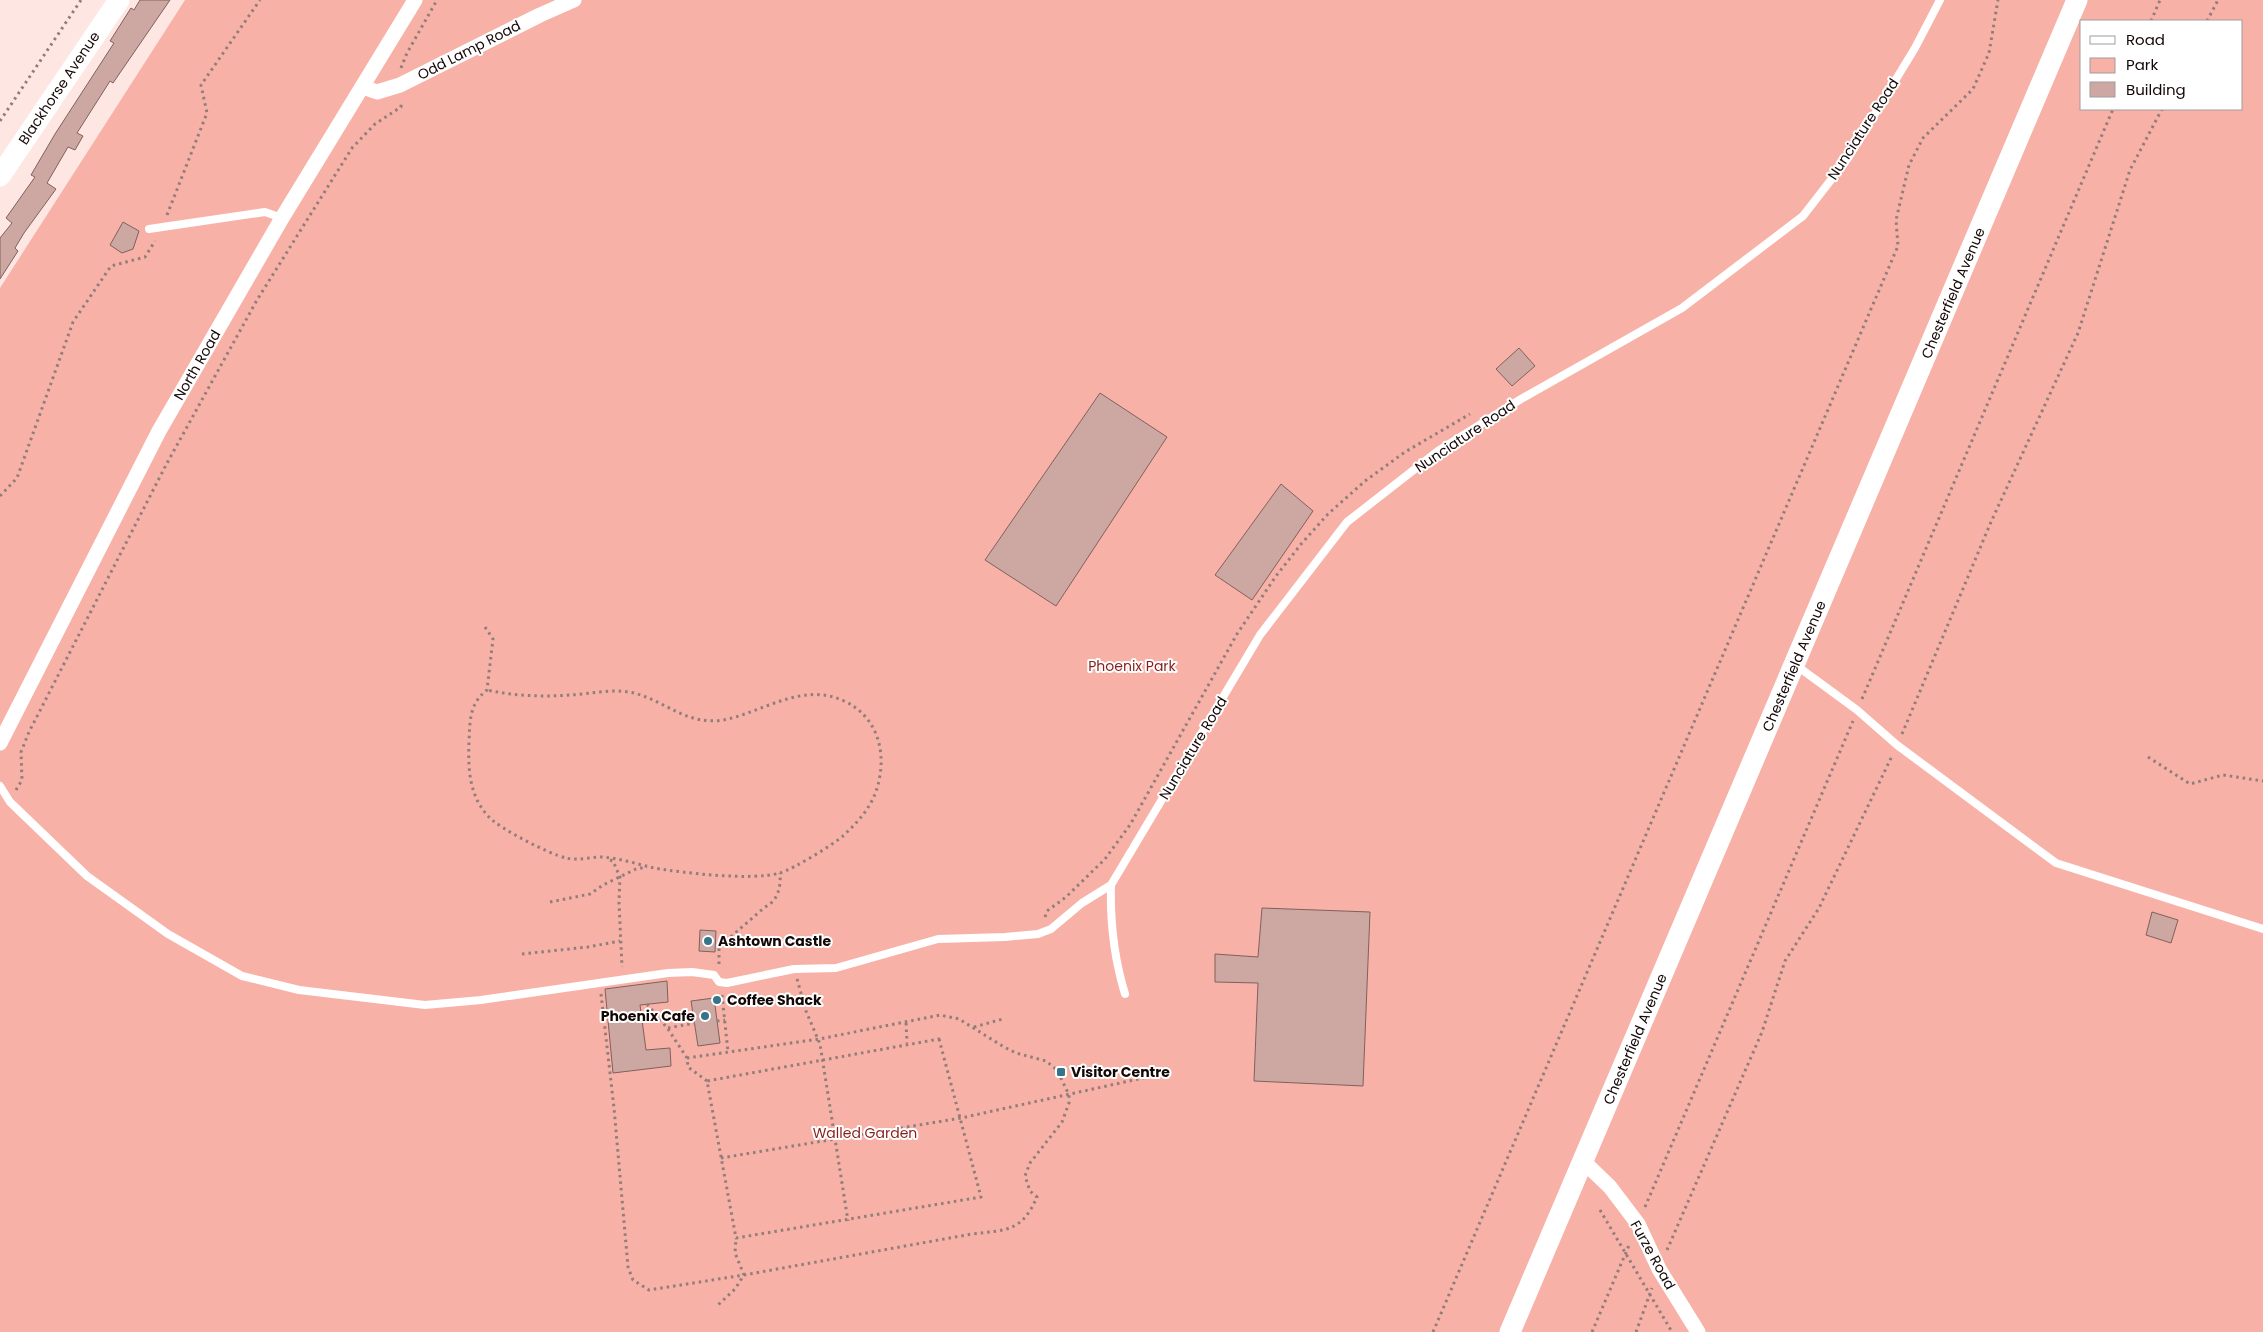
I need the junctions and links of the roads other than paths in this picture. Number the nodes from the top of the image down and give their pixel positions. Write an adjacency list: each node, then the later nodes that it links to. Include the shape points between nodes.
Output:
1 (119, 0): 7 (street, Blackhorse Avenue)
2 (415, 0): 6 (street, North Road)
3 (574, 0): 6 (street, Odd Lamp Road, via 400,85 377,92)
4 (1940, 0): 13 (lane, Nunciature Road, via 1915,48 1848,158 1803,216 1682,308 1521,399 1438,451 1347,522 1260,635)
5 (2077, 0): 10 (street, Chesterfield Avenue)
6 (363, 87): 8 (street, North Road)
7 (0, 176)
8 (282, 218): 9 (lane, via 265,212); 11 (street, North Road, via 159,431)
9 (148, 229)
10 (1795, 664): 14 (lane, via 1857,710 1897,745 2056,863); 16 (street, Chesterfield Avenue)
11 (0, 743)
12 (0, 786): 13 (lane, via 10,802 87,876 168,934 242,976 299,990 425,1005 692,972 714,975 719,982 727,983 794,970 836,968 938,939 1038,934 1050,929)
13 (1111, 884): 15 (lane, Nunciature Road, via 1114,949)
14 (2263, 929)
15 (1125, 994)
16 (1583, 1161): 17 (street, Chesterfield Avenue); 18 (street, Furze Road, via 1610,1187 1638,1224 1659,1269)
17 (1510, 1332)
18 (1698, 1332)

